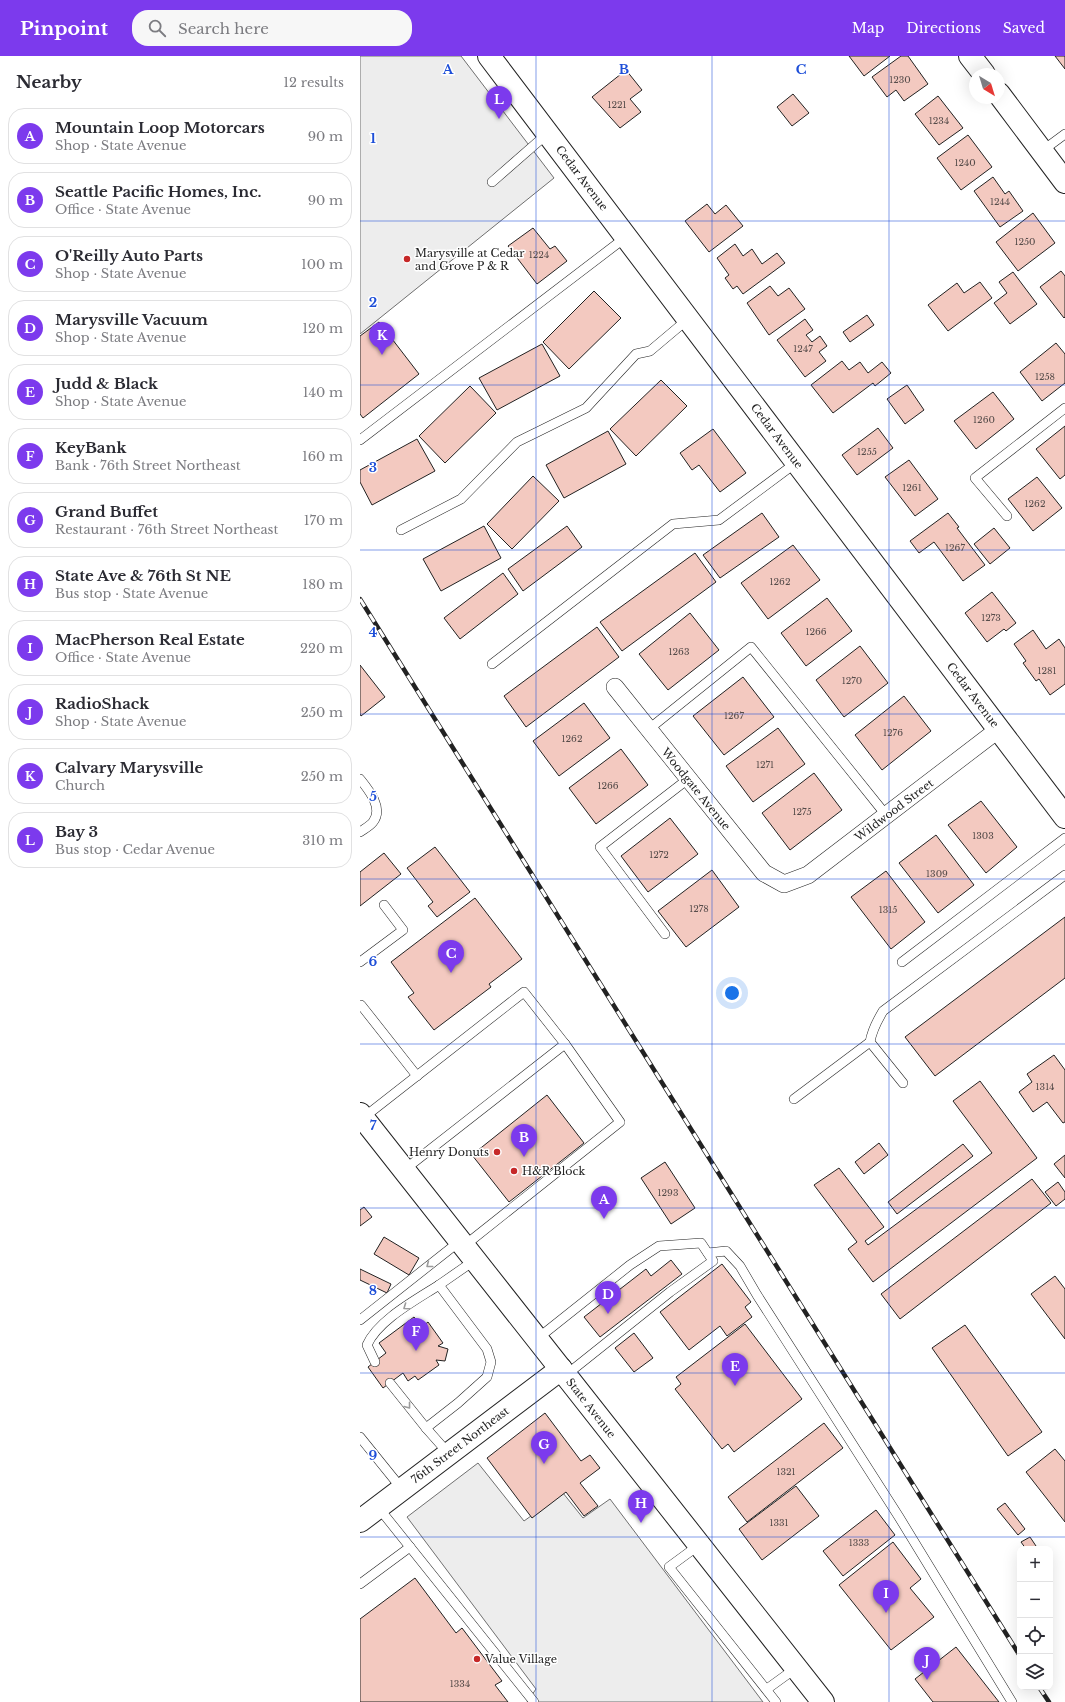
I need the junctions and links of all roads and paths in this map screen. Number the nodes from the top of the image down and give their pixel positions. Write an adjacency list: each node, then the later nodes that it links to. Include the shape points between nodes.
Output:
1 (489, 56): 5 (street, Cedar Avenue)
2 (970, 56): 3 (street)
3 (979, 68)
4 (1005, 102): 7 (street)
5 (548, 133): 8 (lane); 10 (street, Cedar Avenue)
6 (1065, 134): 7 (lane)
7 (1042, 152): 9 (street)
8 (492, 182)
9 (1065, 182)
10 (626, 237): 11 (street, Cedar Avenue); 13 (lane)
11 (688, 319): 14 (street, Cedar Avenue); 16 (lane, via 650,350 636,354 586,408 517,442 461,499)
12 (1065, 408): 15 (lane, via 975,478)
13 (360, 440)
14 (797, 462): 17 (lane, via 719,520 673,524); 20 (street, Cedar Avenue)
15 (1007, 516)
16 (401, 530)
17 (492, 664)
18 (615, 687): 19 (street, Woodgate Avenue)
19 (648, 729): 22 (street, Woodgate Avenue); 23 (lane, via 751,647)
20 (999, 729): 23 (street, Wildwood Street); 24 (street, Cedar Avenue)
21 (360, 779): 25 (lane, via 372,795 376,810 374,821)
22 (688, 779): 28 (street, Woodgate Avenue, via 764,872); 30 (lane, via 600,847)
23 (886, 815): 28 (street, Wildwood Street, via 808,875)
24 (1065, 817)
25 (360, 832)
26 (1065, 838): 32 (lane)
27 (1065, 875): 34 (lane, via 883,1010)
28 (784, 884)
29 (384, 905): 31 (lane, via 403,930)
30 (665, 934)
31 (360, 962)
32 (902, 962)
33 (360, 1005): 36 (lane)
34 (870, 1042): 37 (lane); 38 (lane)
35 (565, 1044): 36 (lane, via 524,992); 40 (lane); 41 (lane, via 620,1122)
36 (417, 1076): 39 (lane)
37 (902, 1083)
38 (794, 1099)
39 (362, 1116): 40 (street, State Avenue)
40 (404, 1170): 41 (street, State Avenue)
41 (466, 1249): 43 (lane); 44 (lane, one-way to 44); 45 (street, State Avenue)
42 (708, 1253): 45 (lane, via 701,1243 659,1246 630,1265); 47 (lane, via 713,1261); 63 (lane, via 726,1251 740,1266)
43 (439, 1285): 46 (lane, one-way to 46, via 371,1336 367,1345); 49 (lane, via 487,1349 491,1362 487,1377)
44 (360, 1320)
45 (537, 1339): 47 (street, State Avenue)
46 (375, 1362)
47 (563, 1372): 51 (street, 76th Street Northeast); 55 (street, State Avenue)
48 (390, 1383): 49 (lane, one-way to 49)
49 (426, 1428): 51 (lane)
50 (360, 1437): 52 (lane)
51 (449, 1454): 52 (street, 76th Street Northeast)
52 (402, 1489): 53 (street, 76th Street Northeast)
53 (378, 1508): 54 (street, 76th Street Northeast); 56 (lane)
54 (360, 1521)
55 (699, 1545): 58 (street, State Avenue); 59 (lane, via 669,1567)
56 (410, 1547): 57 (lane); 60 (lane)
57 (360, 1584)
58 (796, 1668): 59 (lane); 62 (street, State Avenue)
59 (767, 1689): 61 (lane)
60 (534, 1702)
61 (776, 1702)
62 (822, 1702)
63 (1012, 1702)

